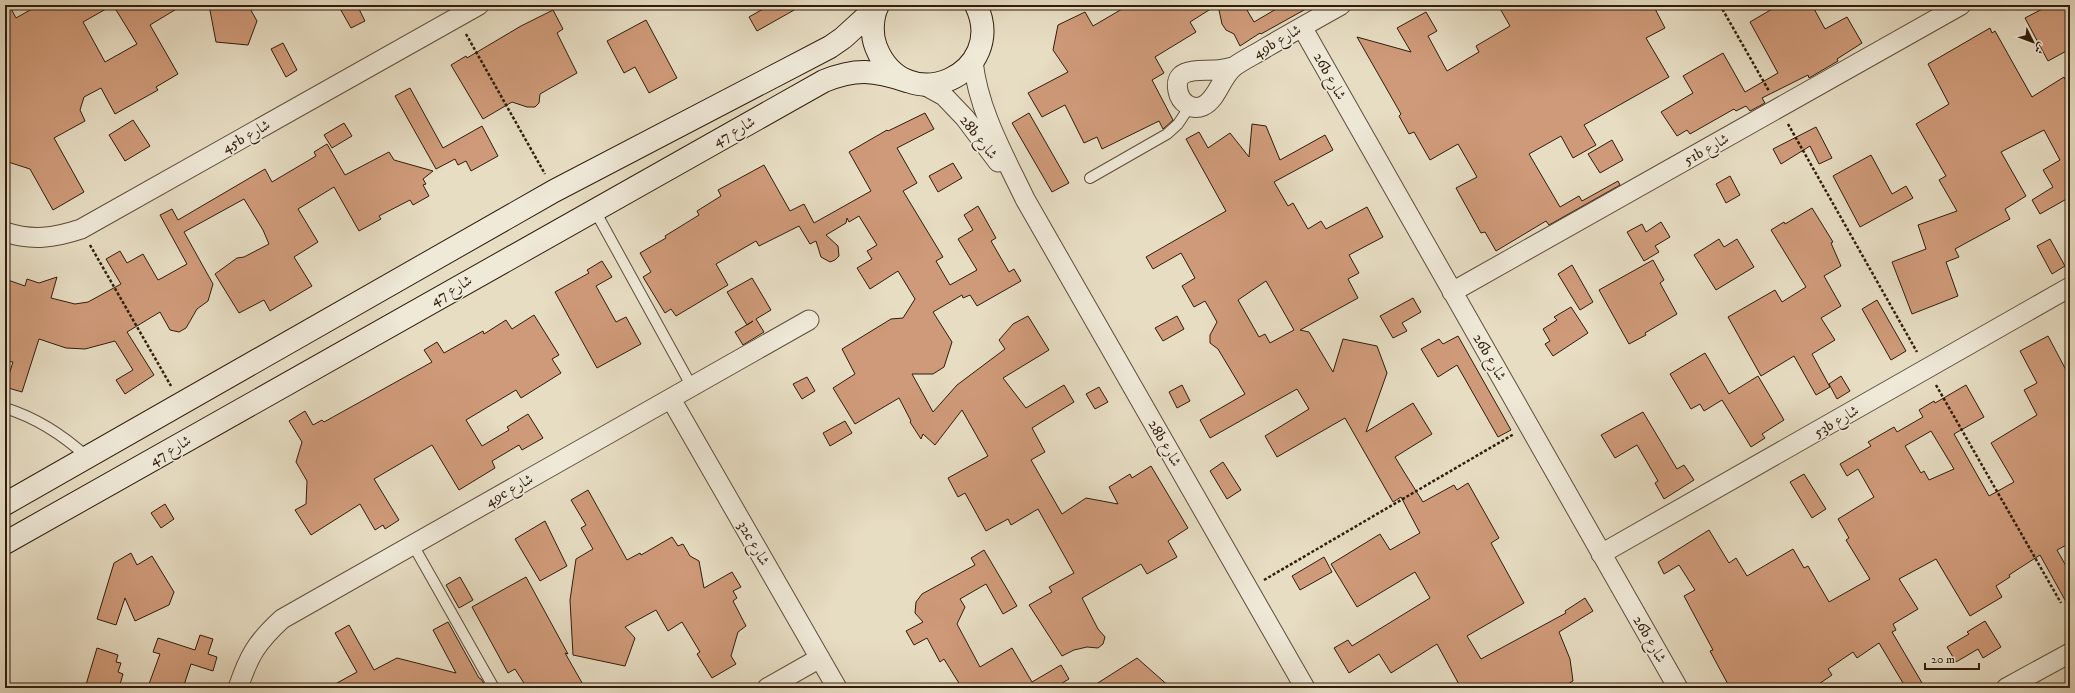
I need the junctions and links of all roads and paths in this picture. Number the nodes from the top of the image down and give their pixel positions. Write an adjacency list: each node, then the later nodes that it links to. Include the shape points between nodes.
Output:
1 (479, 5): 8 (street, 45b شارع)
2 (976, 5): 10 (street, via 981,15)
3 (994, 5): 10 (street)
4 (1341, 5): 9 (street, 49b شارع)
5 (1720, 5): 15 (path)
6 (1961, 5): 15 (street, 51b شارع)
7 (878, 6): 13 (street, via 873,36 880,58 892,72); 17 (street, شارع 47, via 830,47)
8 (457, 18): 17 (path); 20 (street, 45b شارع)
9 (1302, 27): 12 (street, 49b شارع); 23 (street, 26b شارع)
10 (983, 35): 11 (street)
11 (973, 61): 13 (street, via 960,74 943,83); 18 (street, 28b شارع, via 987,117)
12 (1234, 67): 14 (street, 49b شارع, via 1210,101 1197,108); 14 (street, 49b شارع, via 1191,70 1183,74 1177,88 1179,97)
13 (915, 83): 18 (street, 28b شارع, via 944,96 964,118); 19 (street, شارع 47, via 865,70 843,73 824,81)
14 (1190, 106): 16 (lane, via 1178,124 1167,134)
15 (1779, 108): 23 (street, 51b شارع); 25 (path)
16 (1090, 178)
17 (554, 191): 28 (street, شارع 47)
18 (1025, 199): 36 (street, 28b شارع)
19 (594, 209): 26 (lane); 33 (street, شارع 47)
20 (81, 229): 21 (street, 45b شارع, via 61,236 40,238); 28 (path)
21 (5, 232)
22 (2070, 287): 25 (street, 53b شارع)
23 (1452, 292): 30 (street, 26b شارع)
24 (809, 320): 26 (street, 49c شارع)
25 (1927, 369): 35 (street, 53b شارع); 37 (path)
26 (692, 387): 27 (street, 49c شارع)
27 (671, 399): 34 (street, 49c شارع); 39 (street, 32c شارع)
28 (181, 404): 31 (street, شارع 47)
29 (5, 408): 31 (lane, via 48,426)
30 (1530, 425): 35 (street, 26b شارع); 36 (path)
31 (87, 457): 32 (street, شارع 47)
32 (5, 504)
33 (5, 543)
34 (413, 545): 41 (street, 49c شارع, via 282,619 262,638 247,661); 42 (lane)
35 (1601, 554): 46 (street, 26b شارع)
36 (1248, 589): 45 (street, 28b شارع)
37 (2061, 603)
38 (2070, 653): 40 (street)
39 (820, 658): 43 (street); 44 (street, 32c شارع)
40 (2011, 687)
41 (238, 688)
42 (494, 688)
43 (767, 688)
44 (837, 688)
45 (1305, 688)
46 (1678, 688)

